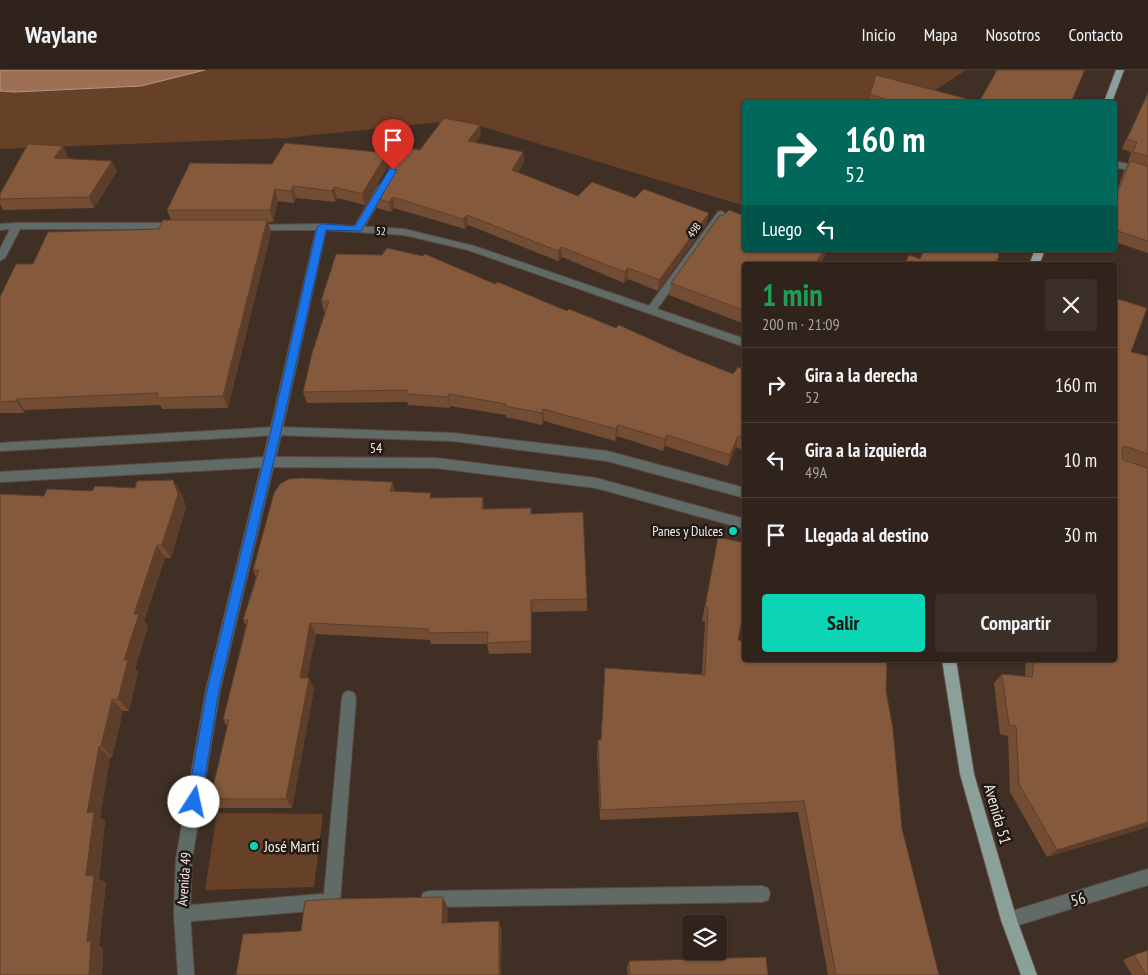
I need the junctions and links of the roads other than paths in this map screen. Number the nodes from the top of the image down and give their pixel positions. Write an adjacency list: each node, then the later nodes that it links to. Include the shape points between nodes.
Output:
1 (1120, 70): 2 (main road)
2 (1109, 100)
3 (410, 140): 12 (street)
4 (1117, 164): 5 (street)
5 (1148, 172)
6 (721, 214): 14 (street, 49B)
7 (17, 226): 8 (street); 9 (street); 13 (street)
8 (184, 226)
9 (0, 227)
10 (243, 227): 11 (street, 52)
11 (322, 227): 12 (street, 52); 16 (street, Avenida 49)
12 (358, 229): 14 (street, 52, via 404,232 471,248)
13 (0, 258)
14 (651, 310): 15 (street, 52)
15 (742, 342)
16 (276, 431): 17 (street, 54); 18 (street, Avenida 49); 20 (street, 54, via 453,437 607,456)
17 (0, 446)
18 (269, 462): 19 (street, 54); 21 (street, 54, via 436,463 596,483); 29 (street, Avenida 49, via 213,690 184,859)
19 (0, 477)
20 (742, 492)
21 (742, 523)
22 (949, 662): 30 (main road, Avenida 51, via 967,774)
23 (349, 698): 28 (street)
24 (1148, 877): 30 (street, 56)
25 (762, 894): 26 (street)
26 (417, 899)
27 (348, 900): 28 (street)
28 (332, 901): 29 (street)
29 (182, 914): 31 (street, Avenida 49)
30 (1009, 920): 32 (main road, Avenida 51)
31 (186, 975)
32 (1029, 975)

